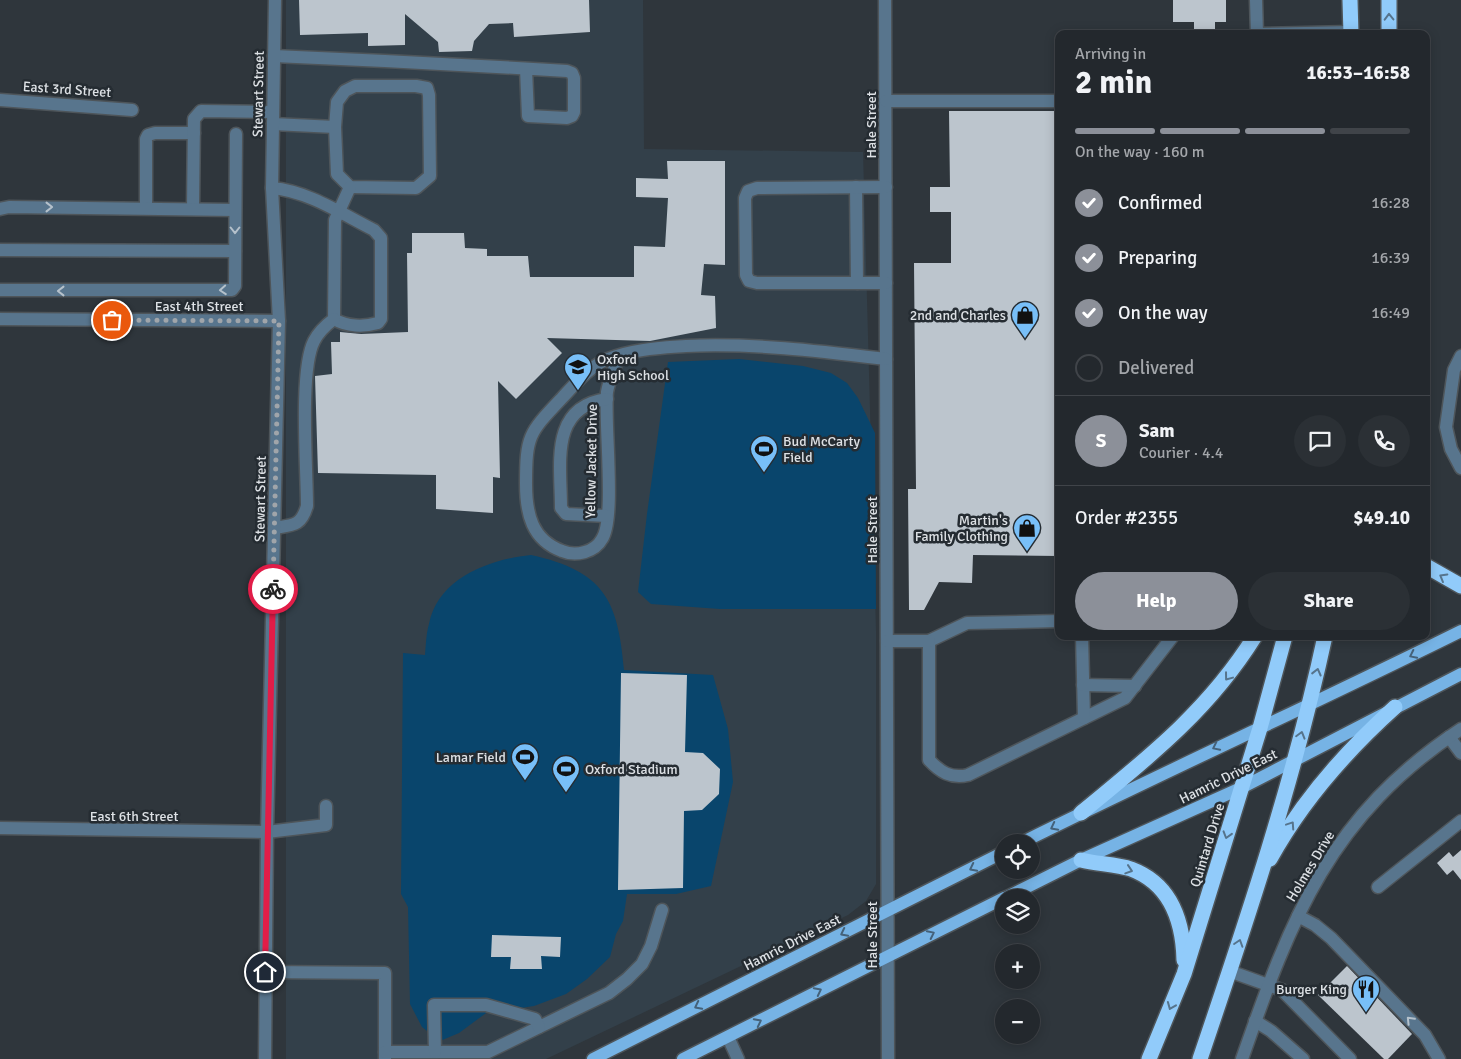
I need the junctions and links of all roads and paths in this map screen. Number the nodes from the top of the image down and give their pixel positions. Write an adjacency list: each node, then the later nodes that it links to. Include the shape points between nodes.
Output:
1 (275, 0): 9 (street, Stewart Street)
2 (885, 0): 12 (street, Hale Street)
3 (1256, 0): 6 (street)
4 (1350, 0): 7 (highway)
5 (1389, 0): 8 (highway, one-way to 5)
6 (1257, 30)
7 (1351, 30)
8 (1390, 30)
9 (274, 56): 10 (street); 15 (street, Stewart Street)
10 (526, 68): 10 (street, via 572,73 572,116 528,116)
11 (0, 100): 14 (street, East 3rd Street)
12 (886, 101): 13 (street); 21 (street, Hale Street)
13 (1055, 101)
14 (132, 110)
15 (273, 118): 16 (street); 17 (street, via 201,110 194,119); 22 (street, Stewart Street)
16 (335, 127): 19 (street, via 337,174); 19 (street, via 337,102 345,91 355,86 427,88 430,176 416,188)
17 (194, 133): 23 (street, via 148,135); 24 (street)
18 (236, 134): 26 (street)
19 (350, 187): 27 (street)
20 (856, 187): 21 (street); 30 (street); 30 (street, via 757,188 748,191 745,198 746,275 750,281)
21 (886, 187): 31 (street, Hale Street)
22 (272, 188): 27 (street, via 291,190); 35 (street, Stewart Street)
23 (146, 208): 24 (street); 25 (street, one-way to 23)
24 (193, 208): 26 (street)
25 (0, 209)
26 (235, 210): 29 (street, one-way to 29)
27 (338, 212): 34 (street, via 335,220); 34 (street, via 374,230 381,238 380,320 373,325 344,325)
28 (0, 250): 29 (street)
29 (235, 251): 32 (street, one-way to 32, via 235,286 232,290)
30 (857, 283): 31 (street)
31 (886, 283): 38 (street, Hale Street)
32 (0, 290)
33 (0, 319): 35 (street, East 4th Street)
34 (334, 319): 43 (street, via 321,328 308,360 307,506 304,518 296,524)
35 (279, 321): 43 (street, Stewart Street)
36 (618, 356): 38 (street, Yellow Jacket Drive, via 647,348 753,344); 40 (street, Yellow Jacket Drive); 42 (street, Yellow Jacket Drive, via 607,359 582,377 536,425 526,457 526,507 533,528 547,544 564,552 581,553 595,548 604,538)
37 (1461, 356): 39 (street, via 1454,370)
38 (886, 359): 54 (street, Hale Street)
39 (1456, 392): 41 (street, via 1446,427 1451,449)
40 (607, 399): 42 (street, Yellow Jacket Drive); 42 (street, via 594,401 566,423 562,439 560,508 566,514)
41 (1461, 468)
42 (607, 516)
43 (274, 528): 71 (street, Stewart Street)
44 (1430, 568): 45 (highway, one-way to 44)
45 (1461, 586)
46 (1055, 621): 48 (street, via 967,623)
47 (1461, 631): 58 (main road, Hamric Drive East, one-way to 58)
48 (929, 640): 54 (street); 60 (street, via 929,760 942,773 968,776)
49 (1082, 640): 56 (street)
50 (1170, 640): 57 (street)
51 (1252, 640): 68 (highway, one-way to 68, via 1226,680 1186,725)
52 (1284, 640): 61 (highway, Quintard Drive)
53 (1324, 640): 58 (highway, one-way to 53)
54 (887, 641): 80 (street, Hale Street)
55 (1461, 674): 59 (main road, Hamric Drive East)
56 (1083, 685): 57 (street); 60 (street)
57 (1135, 686): 60 (street, via 1125,698)
58 (1309, 707): 61 (main road, Hamric Drive East); 65 (highway, one-way to 58)
59 (1396, 708): 65 (main road, Hamric Drive East); 75 (highway, one-way to 59, via 1310,798 1350,750)
60 (1084, 718)
61 (1260, 728): 66 (highway, Quintard Drive); 68 (main road, Hamric Drive East, one-way to 68)
62 (1461, 728): 63 (street, Holmes Drive)
63 (1449, 736): 64 (street); 81 (street, Holmes Drive, via 1405,770 1366,808 1330,857)
64 (1461, 753)
65 (1293, 760): 66 (main road, Hamric Drive East); 75 (highway)
66 (1241, 788): 74 (main road, Hamric Drive East); 85 (highway, Quintard Drive, one-way to 85)
67 (326, 806): 71 (street, East 6th Street, via 326,825)
68 (1082, 813): 72 (main road, Hamric Drive East, one-way to 72)
69 (1461, 821): 76 (street)
70 (0, 828): 71 (street, East 6th Street)
71 (267, 832): 84 (street, Stewart Street)
72 (1039, 834)
73 (995, 857): 80 (main road, Hamric Drive East, one-way to 80)
74 (1081, 860): 77 (main road, Hamric Drive East); 85 (highway, one-way to 85, via 1130,869 1163,890 1180,923)
75 (1258, 882): 83 (highway, one-way to 75)
76 (1378, 887)
77 (1022, 889)
78 (995, 902): 82 (main road, Hamric Drive East, one-way to 78)
79 (662, 910): 88 (street, via 642,964 627,980 609,993)
80 (887, 911): 82 (street, Hale Street); 94 (main road, Hamric Drive East, one-way to 94)
81 (1298, 916): 86 (street, Holmes Drive); 103 (street, one-way to 81, via 1425,1035 1331,938)
82 (887, 956): 89 (main road, Hamric Drive East, one-way to 82); 97 (street, Hale Street)
83 (1229, 971): 86 (street); 99 (highway)
84 (265, 972): 91 (street, via 385,973); 93 (street, Stewart Street)
85 (1184, 974): 98 (highway, Quintard Drive, one-way to 98)
86 (1268, 985): 87 (street, Holmes Drive); 102 (street, via 1282,990)
87 (1255, 1021): 100 (street, Holmes Drive); 101 (street)
88 (539, 1027): 90 (street, via 535,1019 486,1005 434,1005); 92 (street)
89 (728, 1037): 95 (main road, Hamric Drive East); 96 (street)
90 (435, 1052): 91 (street); 92 (street)
91 (385, 1056)
92 (490, 1056)
93 (265, 1059)
94 (593, 1059)
95 (683, 1059)
96 (738, 1059)
97 (888, 1059)
98 (1149, 1059)
99 (1200, 1059)
100 (1242, 1059)
101 (1303, 1059)
102 (1350, 1059)
103 (1440, 1059)

